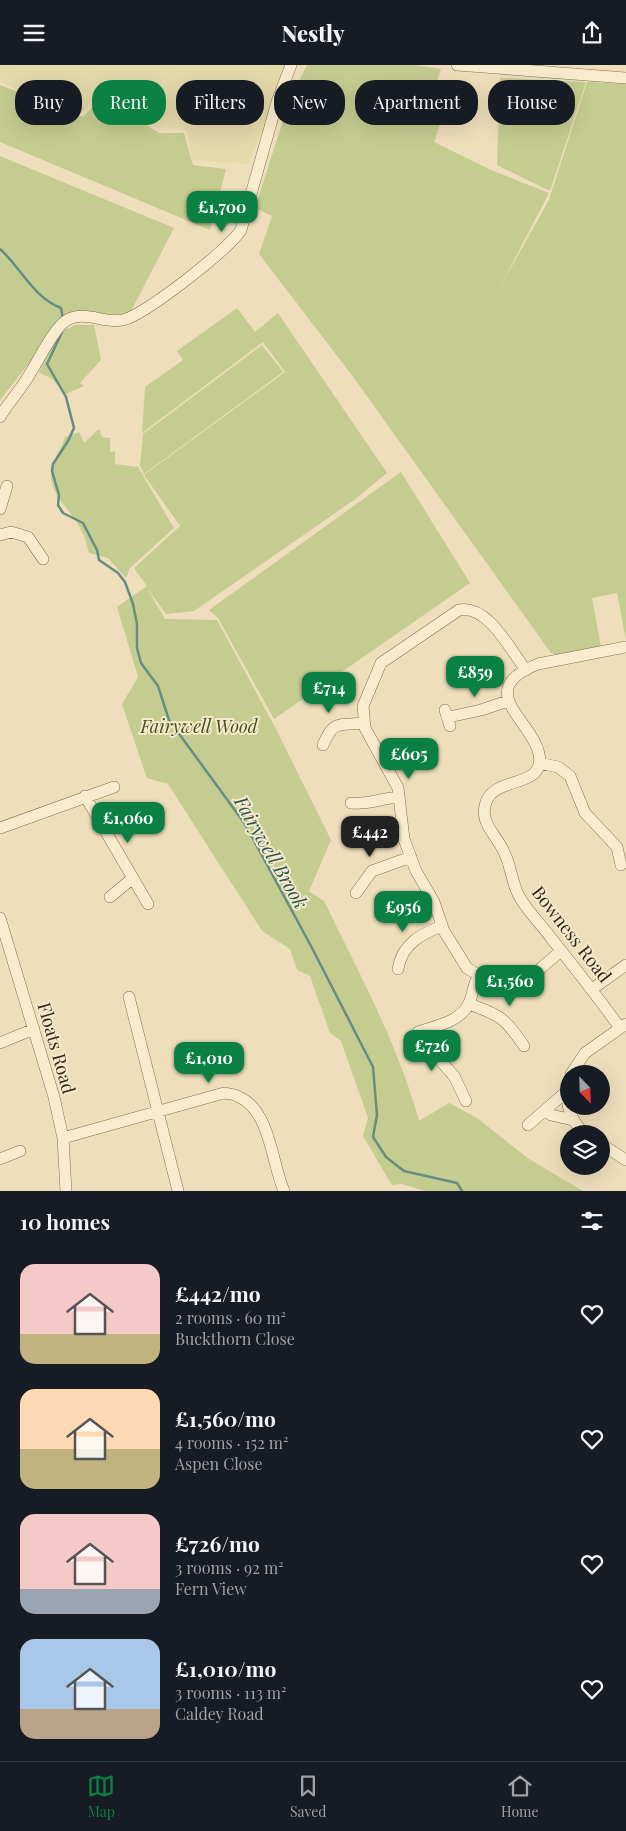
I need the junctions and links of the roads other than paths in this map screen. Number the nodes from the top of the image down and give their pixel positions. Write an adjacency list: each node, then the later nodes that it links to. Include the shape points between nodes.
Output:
1 (292, 65): 4 (street, via 277,102 236,238 134,317 111,321 78,316 66,321 56,331)
2 (457, 65): 3 (street)
3 (626, 78)
4 (0, 417)
5 (7, 486): 6 (street)
6 (0, 509)
7 (0, 535): 8 (street, via 11,532 28,537)
8 (43, 559)
9 (626, 647): 10 (street, via 545,662)
10 (526, 670): 11 (street, via 510,685); 13 (street, via 486,617 472,610 459,610 381,663 365,698)
11 (508, 701): 12 (street); 15 (street, via 536,746)
12 (448, 718)
13 (364, 723): 14 (street, via 336,725); 18 (street, via 368,736 396,782)
14 (322, 740)
15 (539, 763): 22 (street, via 558,767 570,776 585,813 617,847); 29 (street, Bowness Road, via 528,778 492,792 486,801 484,816 505,853 519,897)
16 (114, 787): 17 (street)
17 (85, 796): 20 (street); 23 (street)
18 (399, 797): 19 (street); 21 (street, via 404,839)
19 (356, 807)
20 (0, 828)
21 (411, 857): 24 (street, via 372,871 358,891); 28 (street, via 434,902)
22 (619, 867)
23 (133, 878): 25 (street); 26 (street)
24 (350, 882)
25 (110, 897)
26 (148, 904)
27 (0, 918): 37 (street, Floats Road)
28 (442, 926): 30 (street, via 416,938); 32 (street, via 466,966)
29 (561, 951): 32 (street, via 523,984 491,982); 33 (street, Bowness Road)
30 (396, 962)
31 (626, 965): 33 (street)
32 (478, 977): 35 (street)
33 (592, 989): 36 (street, Bowness Road)
34 (129, 997): 44 (street)
35 (469, 1005): 39 (street, via 497,1014 519,1031); 42 (street, via 454,1019 423,1030 437,1057 452,1073)
36 (623, 1026): 40 (street, via 585,1053)
37 (34, 1029): 38 (street); 49 (street, Floats Road)
38 (0, 1043)
39 (524, 1046)
40 (577, 1065)
41 (560, 1094): 43 (street)
42 (460, 1097)
43 (546, 1109): 46 (street, via 551,1115); 47 (street)
44 (160, 1112): 49 (street); 55 (street); 56 (street, via 224,1093 240,1097 252,1107 266,1131)
45 (571, 1115): 46 (street)
46 (573, 1120): 48 (street)
47 (528, 1125)
48 (578, 1125)
49 (63, 1138): 54 (street, Floats Road)
50 (610, 1150): 53 (street)
51 (20, 1151): 52 (street)
52 (0, 1159)
53 (626, 1160)
54 (66, 1191)
55 (178, 1191)
56 (284, 1191)

